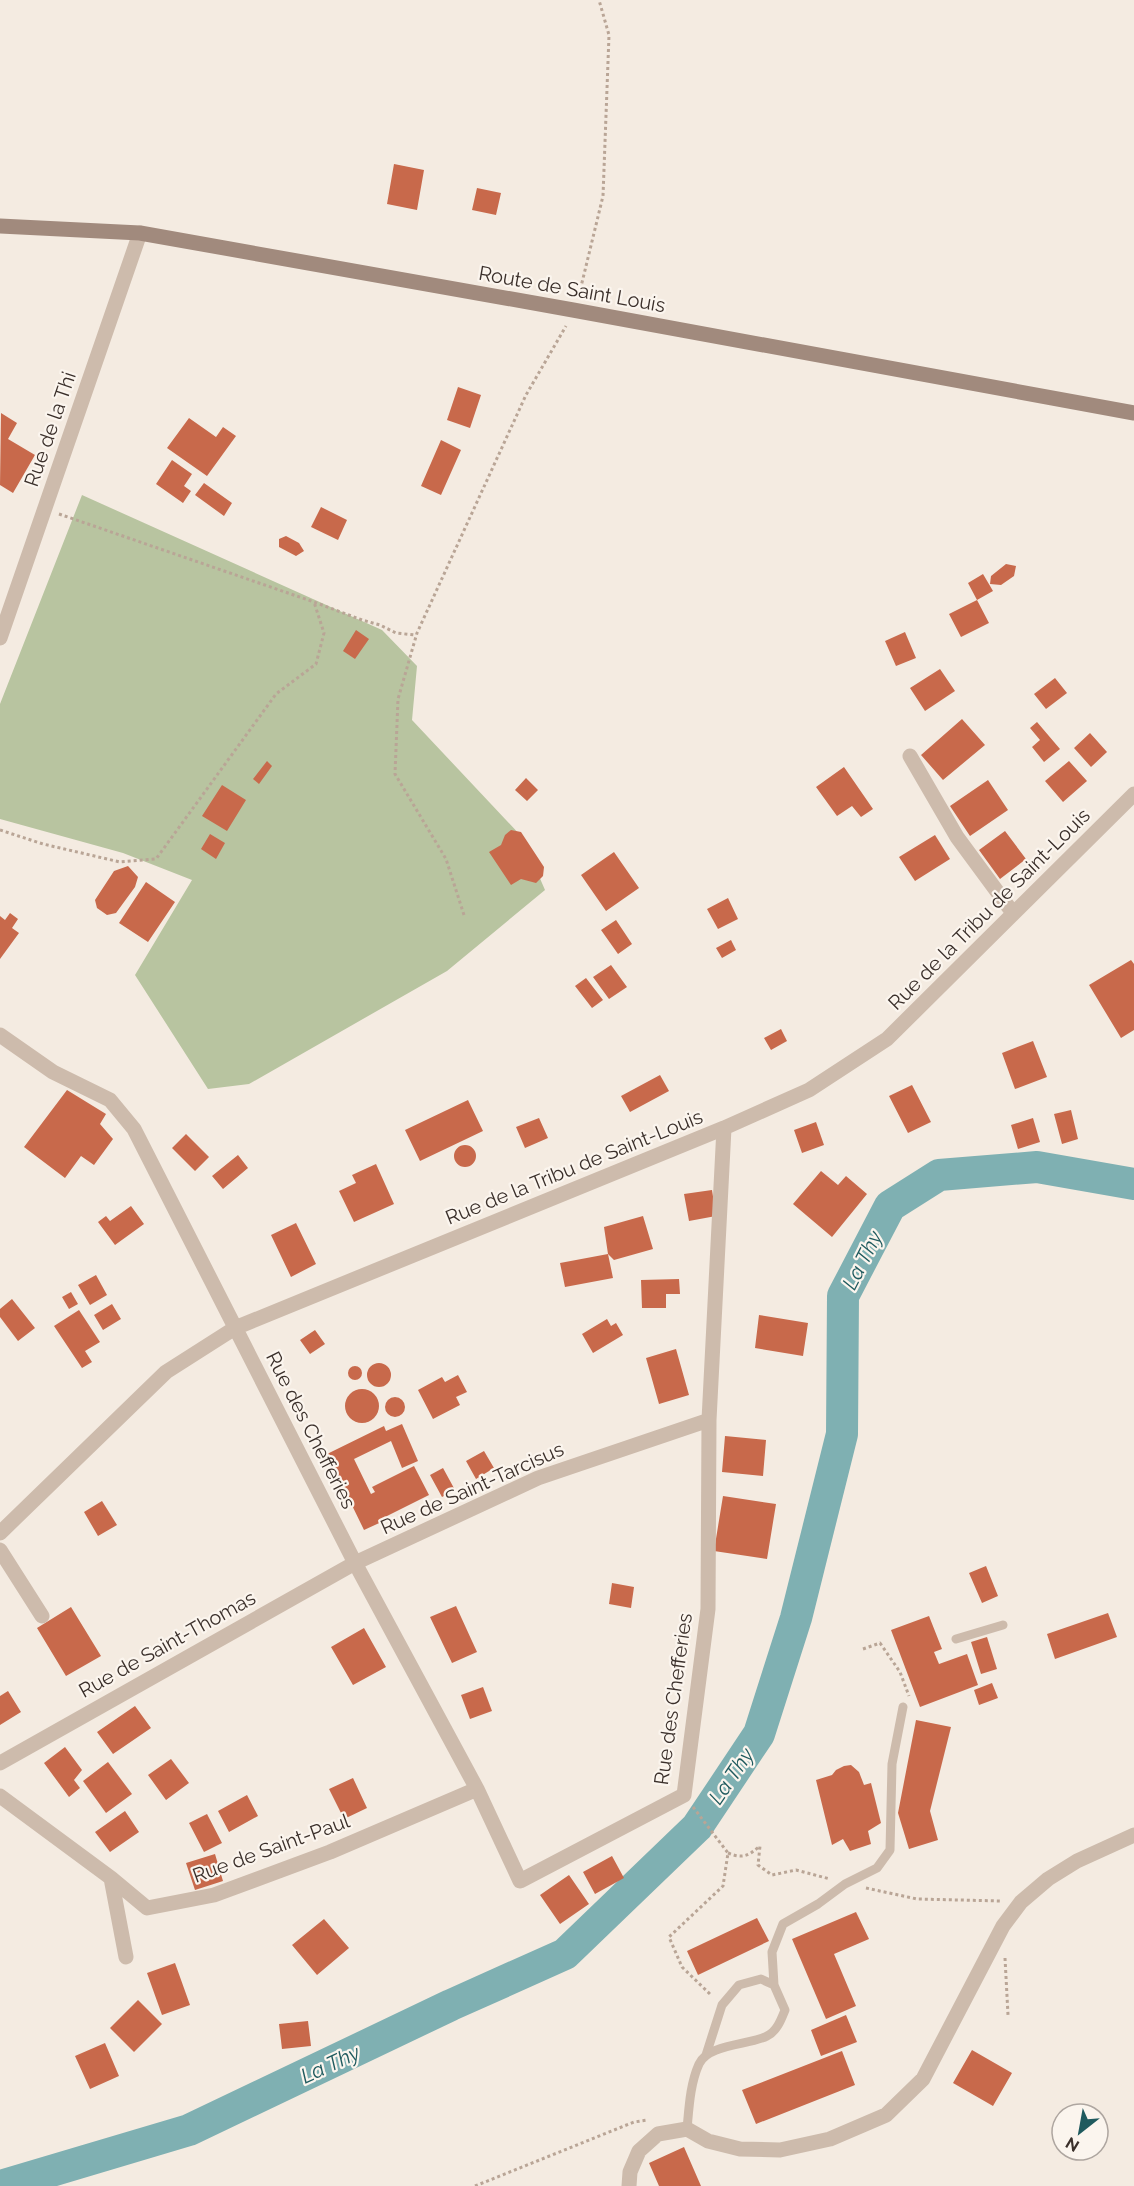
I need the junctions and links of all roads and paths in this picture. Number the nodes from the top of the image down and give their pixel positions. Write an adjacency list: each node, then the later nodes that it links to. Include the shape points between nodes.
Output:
1 (599, 0): 4 (path, via 609,35 603,196)
2 (0, 226): 3 (main road, Route de Saint Louis)
3 (140, 233): 4 (main road, Route de Saint Louis); 6 (street, Rue de la Thi)
4 (573, 310): 5 (main road, Route de Saint Louis); 8 (path, via 526,395)
5 (1134, 413)
6 (46, 509): 7 (path); 9 (street, Rue de la Thi)
7 (314, 602): 8 (path, via 396,633); 12 (path, via 324,633 316,664 276,694 156,859 120,862)
8 (416, 635): 14 (path, via 398,699 395,774 446,859)
9 (0, 638)
10 (910, 756): 13 (street, via 957,837)
11 (1134, 794): 13 (street, Rue de la Tribu de Saint-Louis)
12 (0, 830)
13 (1013, 913): 16 (street, Rue de la Tribu de Saint-Louis, via 887,1039 809,1090)
14 (464, 915)
15 (0, 1035): 17 (street, Rue des Chefferies, via 53,1072 110,1100 134,1129)
16 (724, 1128): 17 (street, Rue de la Tribu de Saint-Louis); 18 (street, Rue des Chefferies)
17 (235, 1328): 19 (street, Rue de la Tribu de Saint-Louis, via 166,1372); 21 (street, Rue des Chefferies)
18 (709, 1420): 21 (street, Rue de Saint-Tarcisus, via 538,1478); 29 (street, Rue des Chefferies, via 708,1610)
19 (0, 1533)
20 (0, 1551): 22 (street)
21 (355, 1563): 27 (street, Rue de Saint-Thomas); 28 (street, Rue des Chefferies)
22 (42, 1616)
23 (1003, 1625): 24 (lane)
24 (956, 1639)
25 (863, 1649): 26 (path, via 880,1643 900,1672)
26 (906, 1703): 34 (lane, via 892,1764 890,1850 877,1868)
27 (0, 1762)
28 (477, 1789): 29 (street, Rue des Chefferies, via 520,1881); 33 (street, Rue de Saint-Paul, via 330,1852 214,1895 147,1908)
29 (684, 1795): 32 (path)
30 (0, 1796): 33 (street, Rue de Saint-Paul)
31 (1134, 1835): 35 (street, via 1077,1861)
32 (728, 1853): 34 (path, via 747,1857 760,1846 758,1866 772,1875 796,1870); 39 (path, via 723,1886 669,1937 682,1967)
33 (111, 1878): 37 (street)
34 (845, 1884): 35 (path, via 917,1899); 38 (lane, via 818,1905 783,1924 771,1952)
35 (1021, 1902): 36 (street)
36 (1003, 1926): 40 (path); 43 (street, via 923,2079 886,2115 830,2139 780,2150 740,2149 708,2141)
37 (126, 1957)
38 (774, 1985): 39 (lane, via 761,1979 740,1985); 41 (lane, via 785,2010 779,2026 767,2036)
39 (722, 2005): 41 (lane)
40 (1008, 2015)
41 (706, 2055): 43 (lane, via 699,2063 691,2091)
42 (657, 2119): 44 (path, via 634,2122)
43 (687, 2129): 45 (street, via 658,2134 639,2151)
44 (475, 2186)
45 (629, 2186)

